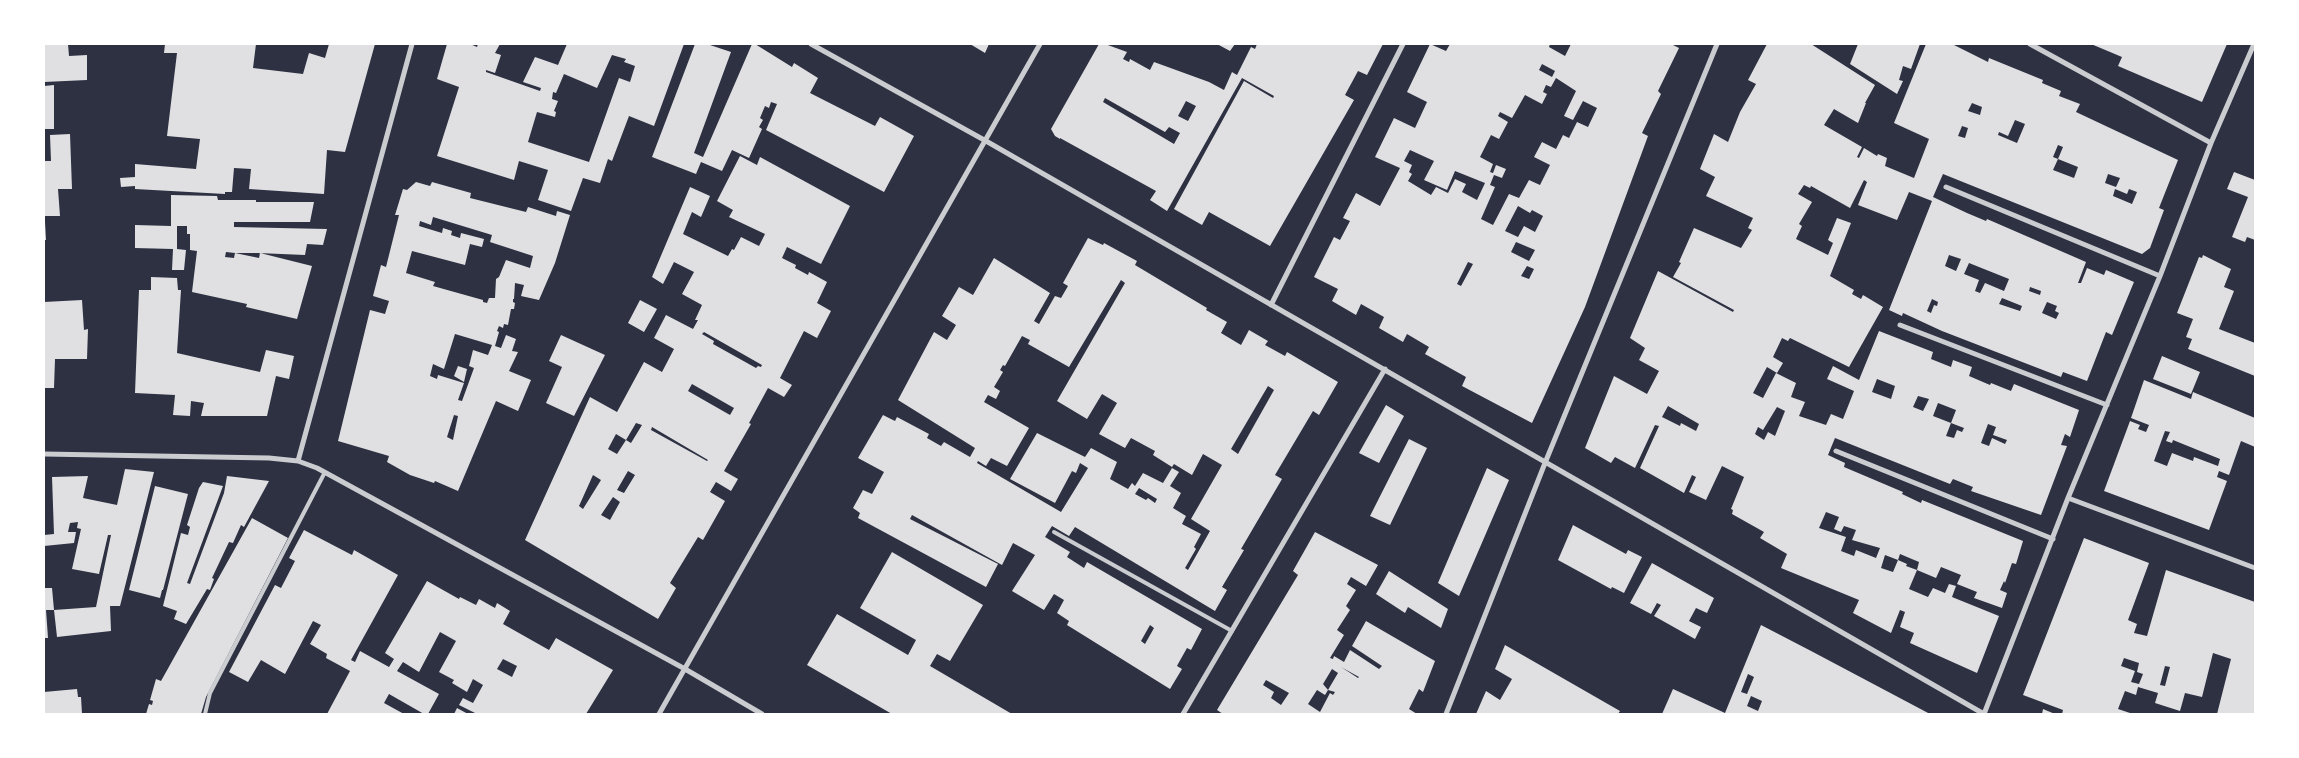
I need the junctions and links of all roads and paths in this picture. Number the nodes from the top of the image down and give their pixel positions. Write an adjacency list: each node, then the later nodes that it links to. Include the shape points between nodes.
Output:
1 (412, 44): 18 (street)
2 (811, 44): 8 (street)
3 (1040, 44): 8 (street)
4 (1403, 44): 12 (street)
5 (1717, 44): 19 (street)
6 (2030, 44): 9 (street)
7 (2254, 44): 9 (street)
8 (986, 140): 12 (street); 26 (street)
9 (2211, 143): 11 (street)
10 (1946, 187): 11 (street)
11 (2160, 276): 15 (street)
12 (1271, 305): 14 (street)
13 (1900, 325): 15 (street)
14 (1385, 369): 19 (street); 25 (street)
15 (2107, 405): 21 (street)
16 (1836, 451): 23 (street)
17 (44, 454): 18 (street)
18 (298, 461): 20 (street)
19 (1545, 463): 31 (street); 32 (street)
20 (325, 472): 26 (street); 27 (lane, via 210,693)
21 (2068, 498): 23 (street); 24 (street)
22 (1054, 532): 25 (lane)
23 (2053, 539): 32 (street)
24 (2255, 568)
25 (1232, 631): 30 (street)
26 (685, 669): 28 (street); 29 (street)
27 (205, 714)
28 (659, 714)
29 (762, 714)
30 (1183, 714)
31 (1446, 714)
32 (1984, 714)

